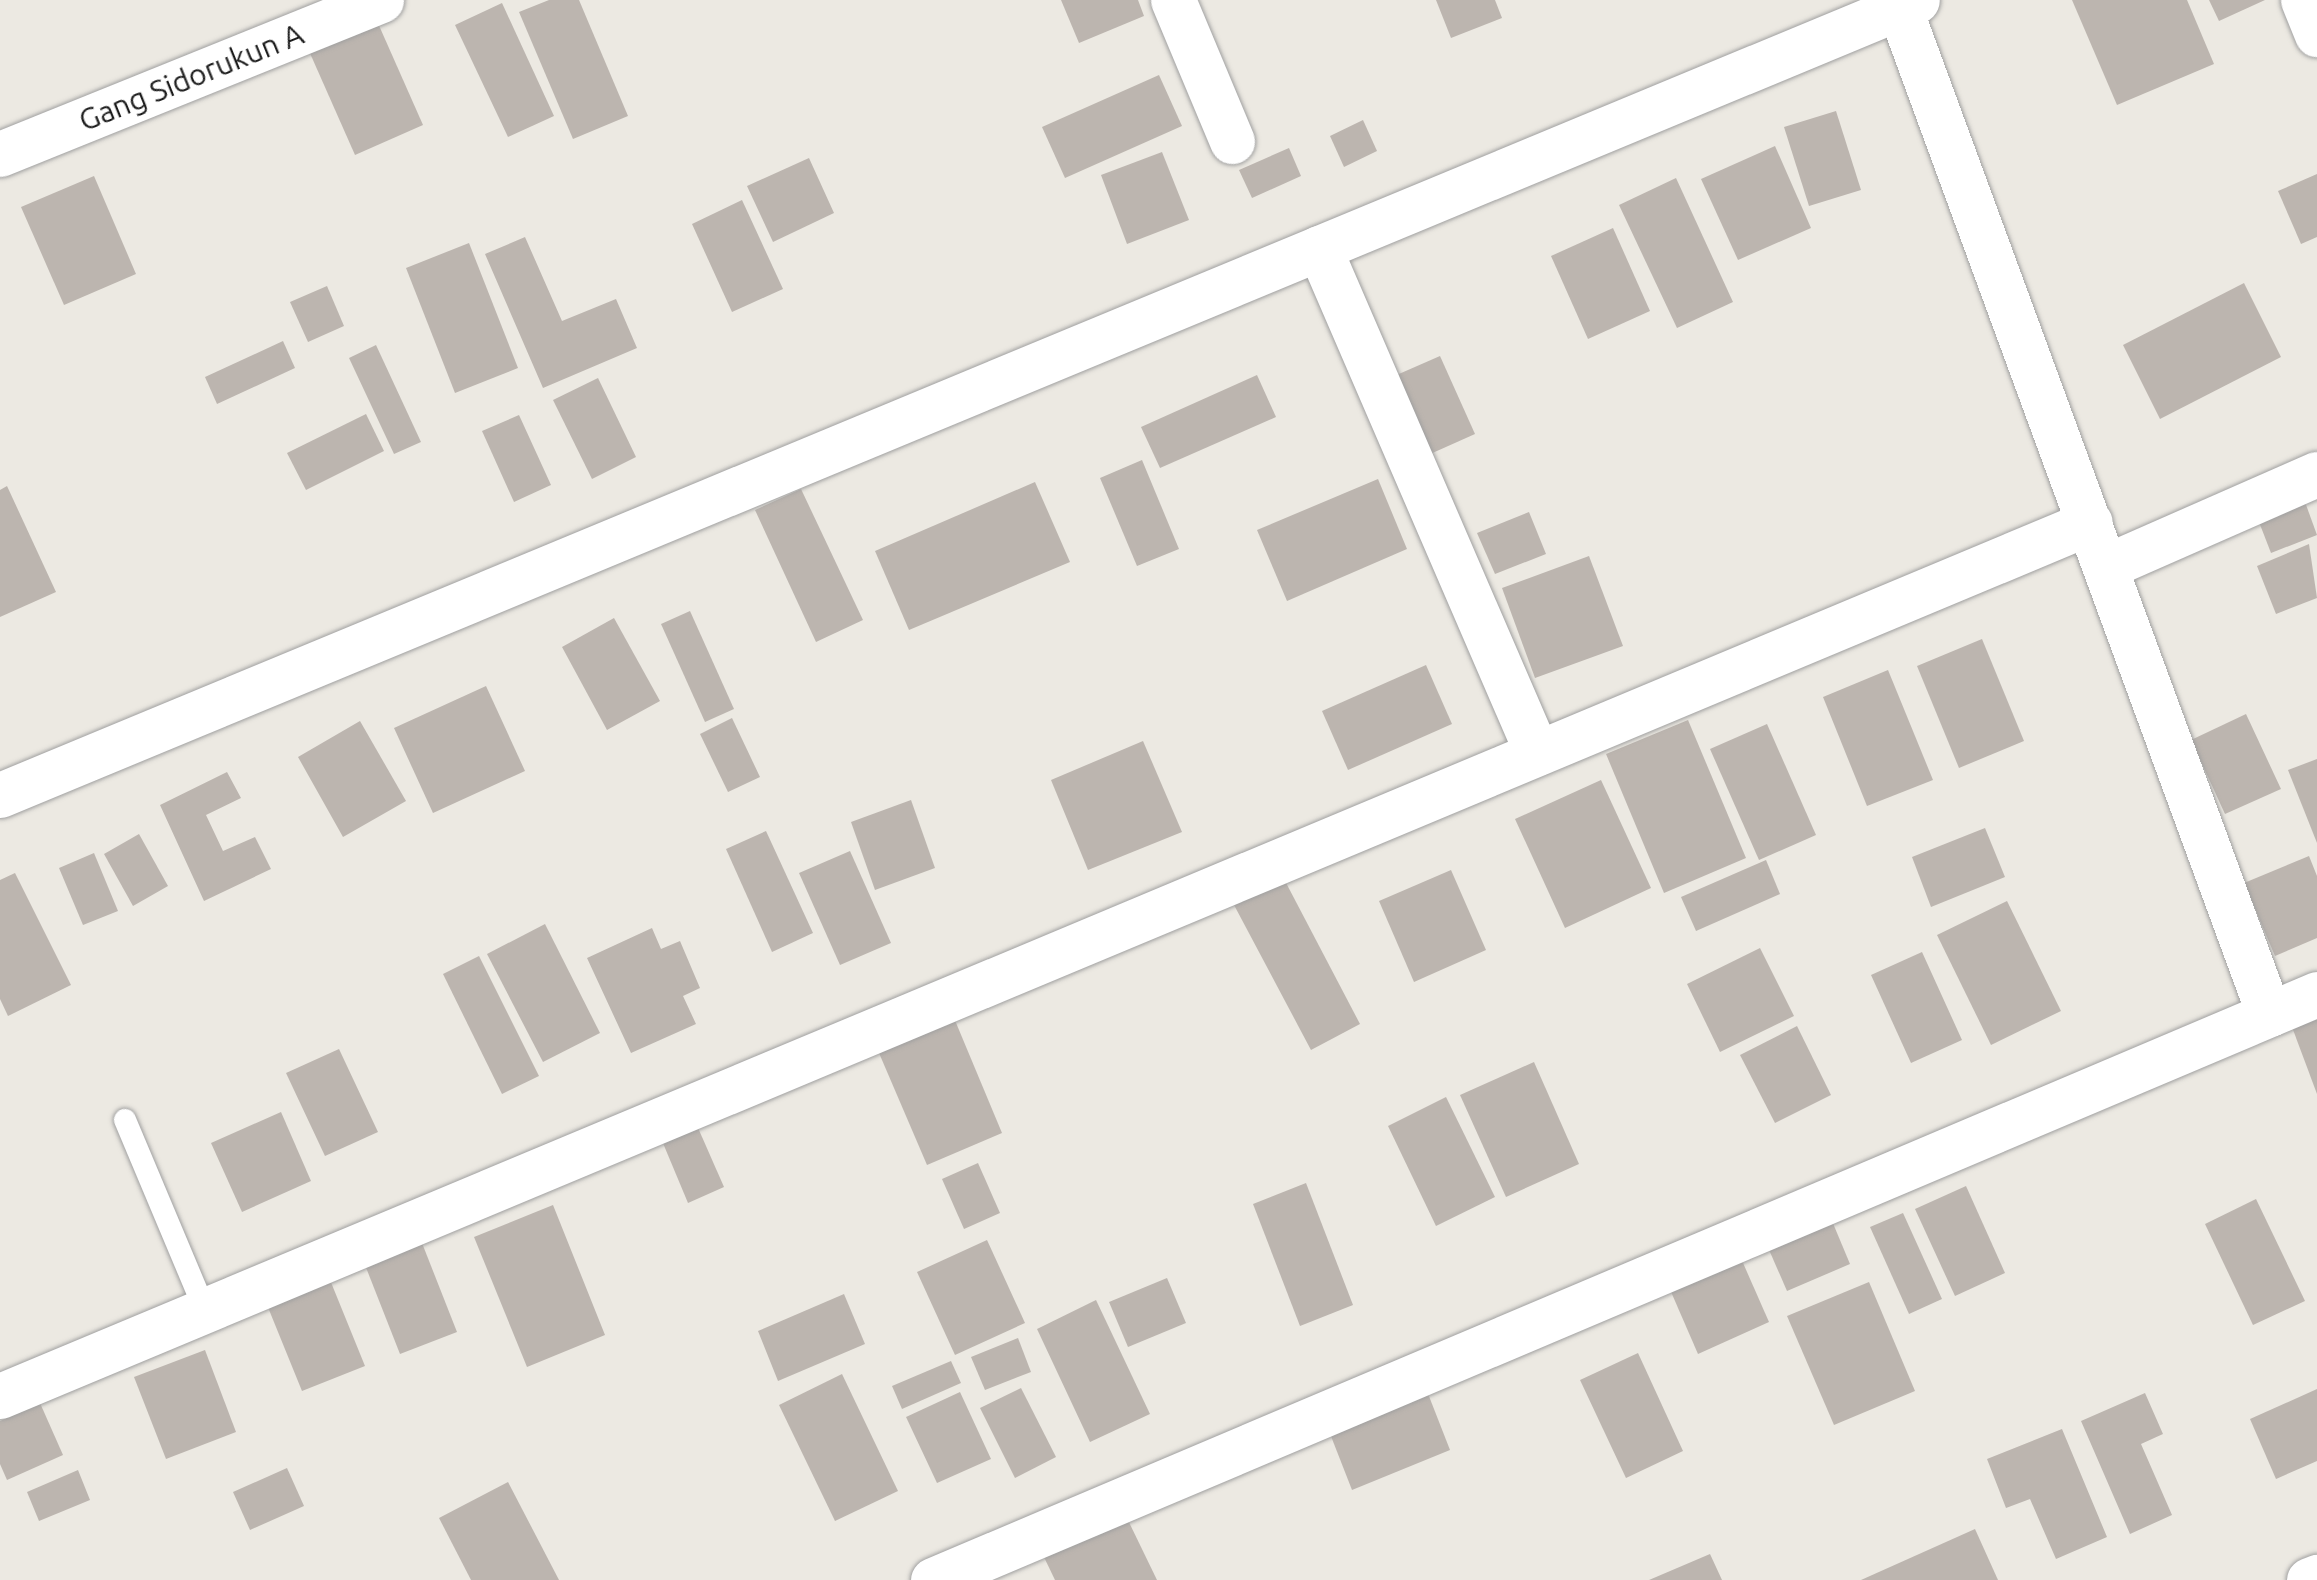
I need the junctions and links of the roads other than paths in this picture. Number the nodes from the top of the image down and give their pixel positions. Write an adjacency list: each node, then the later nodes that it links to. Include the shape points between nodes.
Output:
1 (381, 0): 7 (street, Gang Sidorukun A)
2 (1173, 0): 6 (street)
3 (2303, 0): 5 (street)
4 (1908, 4): 8 (street); 10 (street)
5 (2317, 34)
6 (1232, 141)
7 (0, 154)
8 (1319, 248): 12 (street); 13 (street)
9 (2317, 474): 11 (street)
10 (2090, 522): 11 (street); 12 (street)
11 (2107, 566): 15 (street)
12 (1537, 754): 17 (street)
13 (0, 795)
14 (2317, 994): 15 (street)
15 (2269, 1014): 20 (street)
16 (125, 1120): 17 (lane)
17 (205, 1310): 18 (street)
18 (0, 1396)
19 (2317, 1576): 21 (street)
20 (933, 1580)
21 (2309, 1580)

